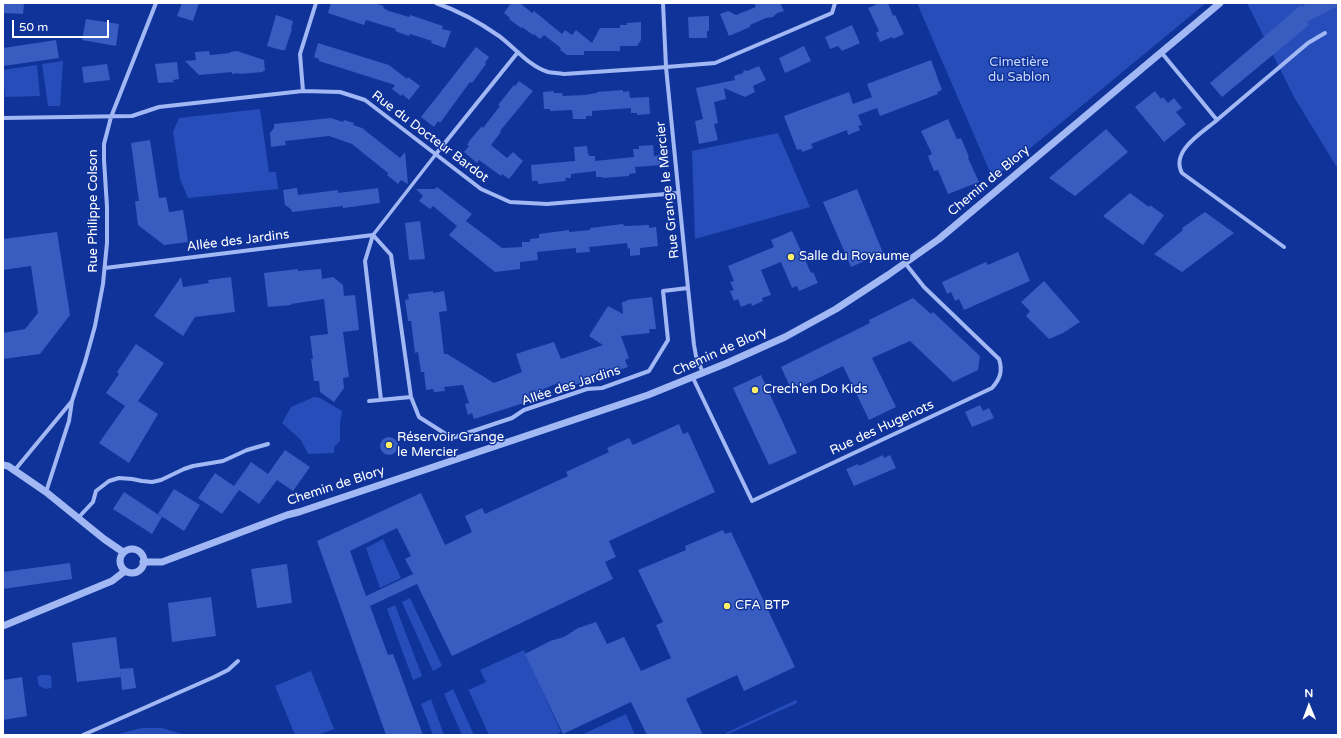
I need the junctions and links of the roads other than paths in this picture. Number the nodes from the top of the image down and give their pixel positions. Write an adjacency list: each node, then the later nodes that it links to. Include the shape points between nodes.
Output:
1 (156, 3): 13 (street, Rue Philippe Colson)
2 (316, 3): 12 (street, via 300,54)
3 (436, 3): 7 (street)
4 (663, 3): 11 (street, Rue Grange le Mercier)
5 (835, 3): 11 (street, via 832,13 715,63)
6 (1220, 3): 10 (street, Chemin de Blory)
7 (450, 5): 9 (street, via 477,21)
8 (1325, 33): 15 (street, via 1308,43)
9 (518, 52): 11 (street, via 539,68 564,74); 16 (street)
10 (1161, 52): 15 (street); 20 (street, Chemin de Blory, via 968,215)
11 (666, 67): 17 (street, Rue Grange le Mercier)
12 (303, 91): 13 (street, Rue du Docteur Bardot, via 159,107 137,115); 16 (street, Rue du Docteur Bardot, via 340,92 365,100)
13 (111, 117): 14 (street, Rue du Docteur Bardot); 21 (street, Rue Philippe Colson, via 104,150 107,207)
14 (3, 118)
15 (1218, 120): 19 (street, via 1185,146 1179,167 1182,173)
16 (436, 154): 17 (street, Rue du Docteur Bardot, via 480,189 510,202 547,204); 18 (street)
17 (678, 192): 22 (street, Rue Grange le Mercier)
18 (373, 235): 21 (street, Allée des Jardins); 25 (street, Allée des Jardins, via 391,255); 26 (street, via 365,261)
19 (1284, 247)
20 (905, 263): 23 (street, Chemin de Blory, via 836,308 785,337); 24 (street, Rue des Hugenots, via 924,287 999,359 1002,365 1000,377 992,388 752,502)
21 (105, 268): 27 (street, Rue Philippe Colson, via 101,298)
22 (688, 288): 23 (street, Rue Grange le Mercier, via 694,345); 25 (street, Allée des Jardins, via 663,292 668,340 649,371 602,388 587,389 524,410 512,418 452,438 419,417)
23 (703, 373): 24 (street, Chemin de Blory)
24 (693, 378): 35 (street, Chemin de Blory, via 287,515 162,562)
25 (411, 397): 26 (street)
26 (381, 400): 28 (street)
27 (72, 401): 31 (street, Rue Philippe Colson); 32 (street, Rue Philippe Colson, via 69,421)
28 (369, 401)
29 (268, 444): 33 (street, via 223,461 184,469 161,480 142,482 119,478 109,481 96,491 93,502)
30 (3, 464): 31 (street)
31 (14, 470): 32 (street)
32 (46, 492): 33 (street)
33 (78, 518): 34 (street)
34 (123, 552): 35 (street, via 132,549 138,551); 36 (street, via 120,562)
35 (144, 562): 36 (street, via 136,572)
36 (125, 571): 37 (street, via 112,581)
37 (3, 626)
38 (238, 661): 39 (street, via 214,677)
39 (83, 735)

